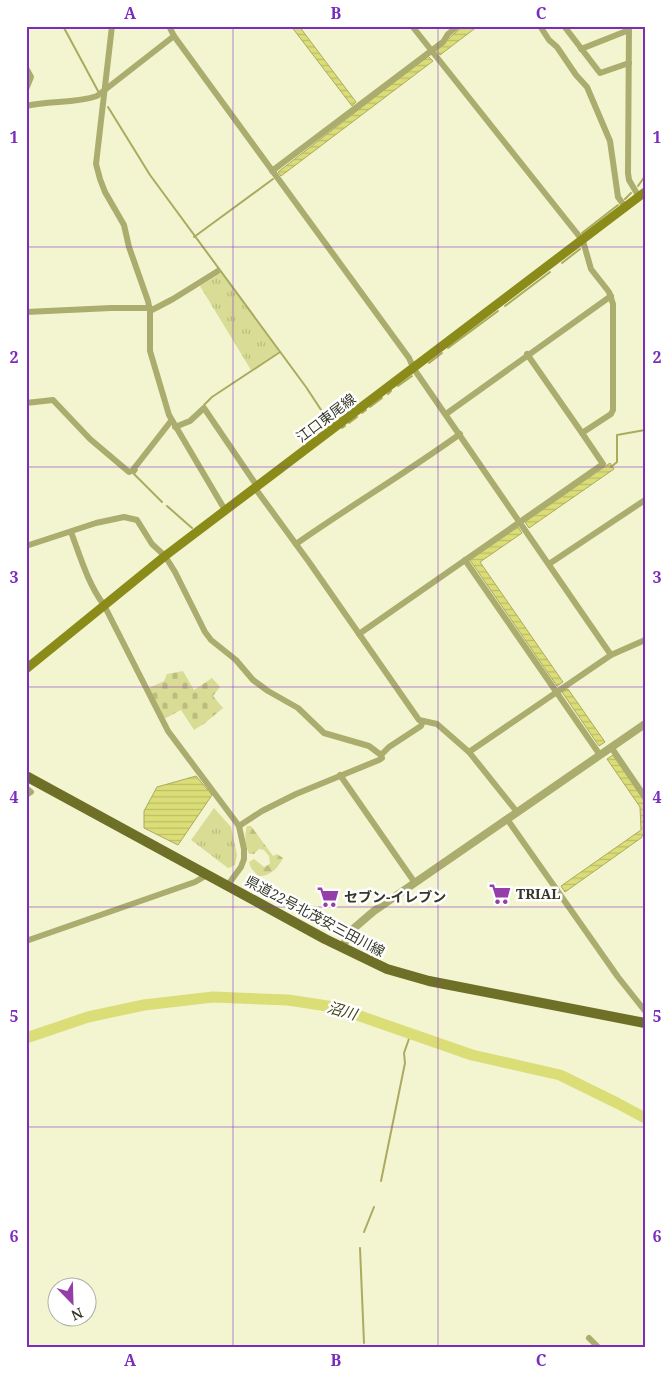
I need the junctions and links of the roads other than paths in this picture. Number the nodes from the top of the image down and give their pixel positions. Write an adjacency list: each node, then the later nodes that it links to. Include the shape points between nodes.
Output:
1 (112, 26): 14 (street)
2 (169, 26): 8 (street)
3 (412, 26): 10 (street)
4 (458, 26): 10 (street)
5 (540, 26): 18 (street, via 587,87 610,141 618,197)
6 (564, 26): 9 (street)
7 (629, 28): 9 (street); 11 (street)
8 (174, 36): 14 (street); 16 (street)
9 (581, 49): 11 (street, via 600,73)
10 (431, 51): 16 (street); 19 (street)
11 (629, 63): 17 (street, via 628,173 629,180)
12 (26, 68): 13 (street, via 31,77)
13 (26, 89)
14 (104, 91): 15 (street, via 83,101); 22 (street, via 96,164 105,192 124,225)
15 (26, 106)
16 (272, 171): 25 (street)
17 (642, 195): 18 (main road, 江口東尾線)
18 (626, 208): 19 (main road, 江口東尾線)
19 (582, 241): 21 (street, via 591,269); 25 (main road, 江口東尾線)
20 (218, 271): 22 (street)
21 (611, 296): 24 (street); 29 (street, via 613,410)
22 (150, 309): 23 (street); 28 (street, via 151,356)
23 (26, 312)
24 (527, 354): 27 (street); 29 (street)
25 (414, 369): 27 (street); 31 (main road, 江口東尾線)
26 (26, 403): 28 (street, via 53,400 90,439 129,472 168,423)
27 (446, 414): 30 (street)
28 (173, 424): 31 (street, via 190,421 204,408); 33 (street)
29 (582, 433): 34 (street, via 603,464)
30 (460, 434): 34 (street); 36 (street)
31 (256, 487): 33 (main road, 江口東尾線); 36 (street)
32 (645, 500): 40 (street)
33 (225, 510): 38 (main road, 江口東尾線)
34 (520, 522): 39 (street); 40 (street)
35 (71, 532): 37 (street); 38 (street, via 124,517 132,518 138,520 152,544); 41 (street)
36 (296, 544): 42 (street)
37 (26, 546)
38 (165, 556): 41 (main road, 江口東尾線); 51 (street, via 205,632 253,680 298,708 324,733 362,744)
39 (465, 560): 42 (street); 46 (street)
40 (549, 564): 44 (street)
41 (104, 605): 45 (main road, 江口東尾線); 60 (street, via 168,731)
42 (359, 634): 47 (street, via 419,720)
43 (645, 640): 44 (street)
44 (611, 654): 46 (street)
45 (26, 669)
46 (556, 692): 50 (street); 52 (street)
47 (423, 721): 50 (street, via 436,724); 51 (street, via 421,726)
48 (645, 724): 49 (street)
49 (611, 747): 52 (street); 57 (street)
50 (469, 752): 58 (street)
51 (381, 754): 53 (street, via 379,760)
52 (600, 755): 58 (street)
53 (340, 775): 60 (street, via 268,807); 62 (street)
54 (26, 776): 61 (main road, 県道22号北茂安三田川線)
55 (26, 788): 56 (street, via 31,792)
56 (26, 795)
57 (645, 797)
58 (518, 812): 59 (street)
59 (507, 819): 62 (street); 66 (street)
60 (239, 826): 63 (street, via 244,859)
61 (207, 875): 63 (main road, 県道22号北茂安三田川線); 64 (street)
62 (415, 883): 65 (street, via 353,929)
63 (227, 886): 65 (main road, 県道22号北茂安三田川線)
64 (26, 941)
65 (342, 947): 67 (main road, 県道22号北茂安三田川線, via 387,969 429,981)
66 (645, 1011)
67 (645, 1023)
68 (588, 1338): 69 (street)
69 (599, 1348)

